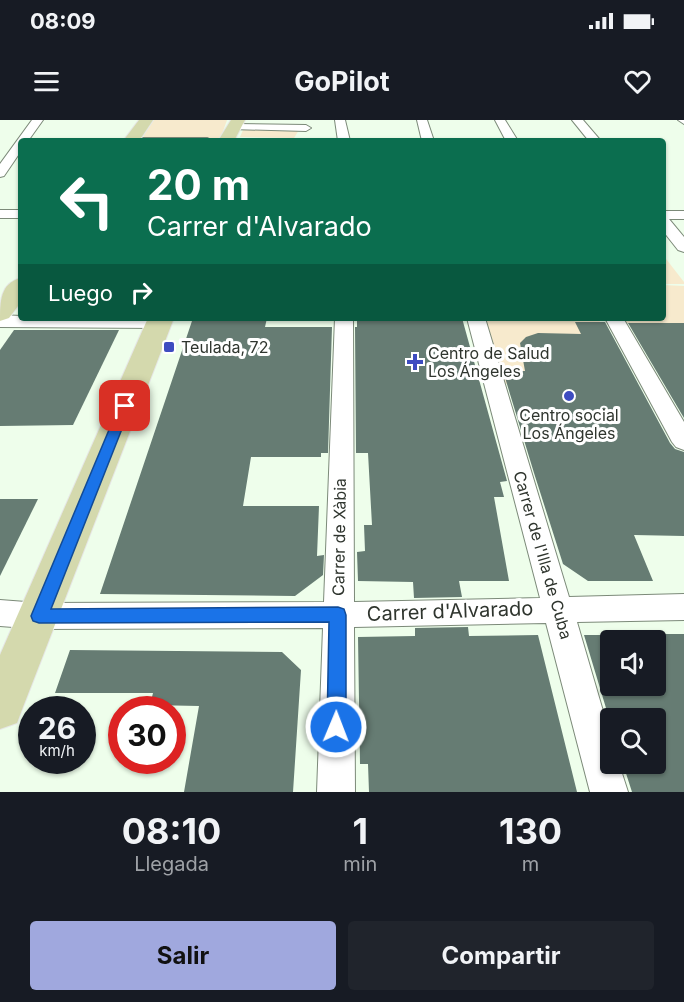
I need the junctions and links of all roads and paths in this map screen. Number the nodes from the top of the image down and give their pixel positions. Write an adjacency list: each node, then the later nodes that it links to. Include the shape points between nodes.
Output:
1 (38, 120): 9 (street)
2 (146, 120): 10 (main road)
3 (422, 120): 13 (street)
4 (500, 120): 14 (street)
5 (577, 120): 15 (street)
6 (343, 121): 12 (street)
7 (237, 124): 8 (street); 11 (main road)
8 (307, 124)
9 (25, 138)
10 (133, 138)
11 (228, 138)
12 (344, 138)
13 (427, 138)
14 (510, 138)
15 (592, 138)
16 (18, 146): 17 (street)
17 (6, 156): 18 (street)
18 (0, 173)
19 (0, 214): 20 (street)
20 (18, 214)
21 (666, 214): 22 (street)
22 (684, 215)
23 (666, 226): 24 (street)
24 (684, 247)
25 (18, 289): 26 (main road)
26 (0, 313)
27 (0, 321): 28 (street)
28 (18, 321)
29 (160, 321): 38 (main road)
30 (344, 321): 37 (street, Carrer de Xàbia)
31 (477, 321): 35 (street, Carrer de l'Illa de Cuba)
32 (616, 321): 33 (street)
33 (684, 442)
34 (684, 607): 35 (street, Carrer d'Alvarado)
35 (559, 608): 37 (street, Carrer d'Alvarado); 41 (street, Carrer de l'Illa de Cuba)
36 (0, 613): 38 (street, Carrer d'Alvarado)
37 (338, 615): 38 (street, Carrer d'Alvarado); 40 (street, Carrer de Xàbia)
38 (39, 616): 39 (main road)
39 (0, 707)
40 (336, 792)
41 (609, 792)

